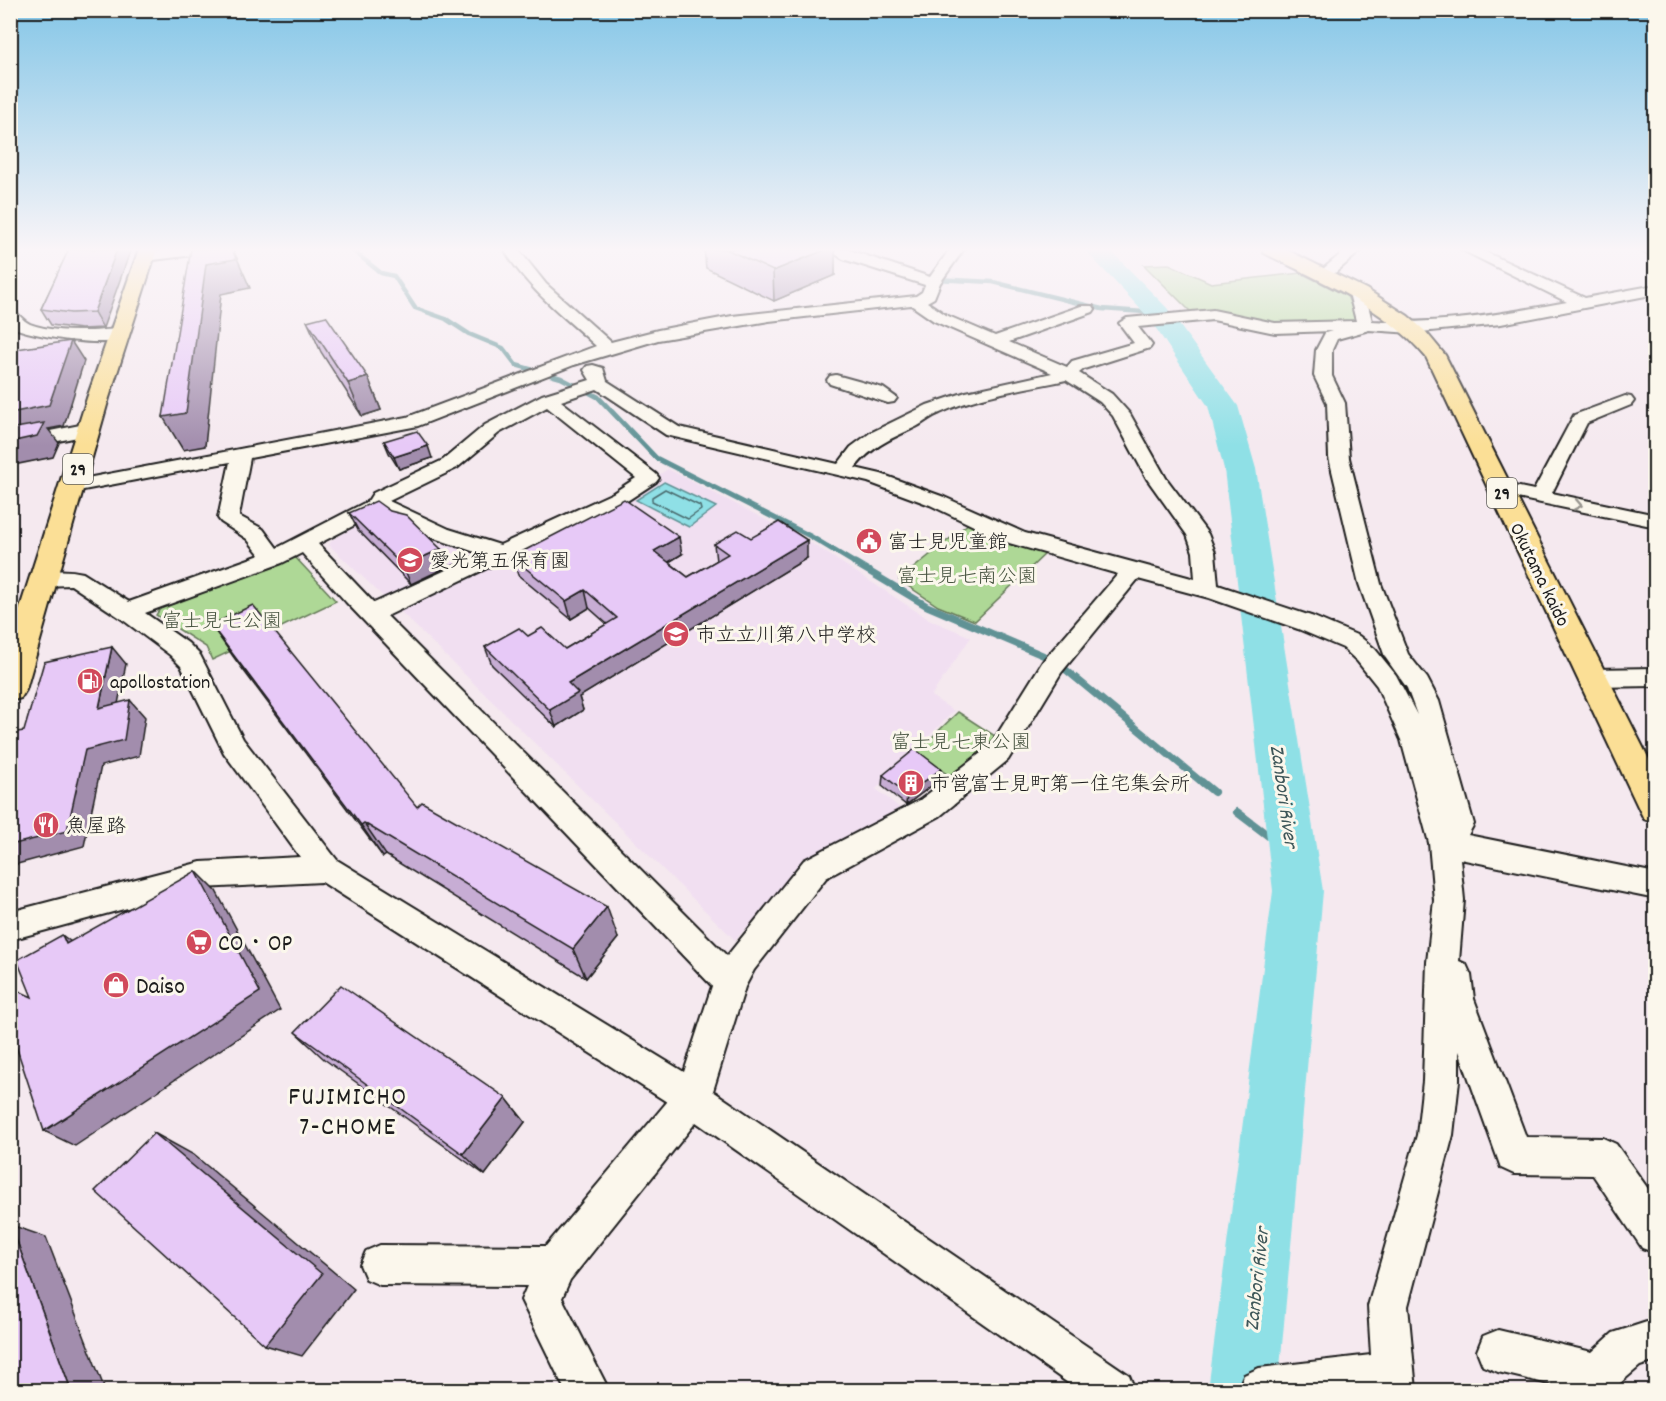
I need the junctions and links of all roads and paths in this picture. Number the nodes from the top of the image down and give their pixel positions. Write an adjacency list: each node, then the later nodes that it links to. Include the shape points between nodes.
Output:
1 (127, 314): 12 (main road, 29)
2 (572, 314): 14 (street)
3 (787, 314): 14 (street, via 738,320)
4 (935, 314): 13 (street)
5 (1072, 314): 13 (street)
6 (1362, 314): 10 (street)
7 (1394, 314): 11 (main road, Okutama kaido / 29)
8 (1525, 314): 11 (street)
9 (10, 315): 12 (street, via 16,323 45,331)
10 (1365, 325): 11 (street); 16 (street, via 1275,328 1213,315 1126,323 1144,345 1078,365); 43 (street, via 1331,336 1324,350 1323,376 1336,403 1339,458 1370,584 1397,657 1426,701 1460,824)
11 (1411, 328): 27 (main road, Okutama kaido / 29, via 1435,355)
12 (120, 335): 22 (main road, 29)
13 (994, 342): 16 (street)
14 (608, 348): 15 (street)
15 (574, 360): 18 (street, via 597,372); 24 (street, via 457,408 411,422)
16 (1069, 374): 25 (street, via 963,398 933,409 877,437 858,451); 36 (street, via 1106,398 1121,414 1157,479 1197,534)
17 (836, 380): 19 (street)
18 (588, 387): 20 (street); 25 (street, via 673,430)
19 (888, 398)
20 (548, 399): 29 (street, via 492,429 450,464 380,497); 32 (street, via 586,432 658,472 620,497)
21 (1625, 401): 28 (street, via 1580,419)
22 (90, 429): 23 (street); 26 (main road, 29)
23 (10, 445)
24 (241, 455): 26 (street); 33 (street, via 228,518 255,534)
25 (842, 471): 34 (street, via 937,501 1017,538)
26 (73, 486): 35 (main road, 29)
27 (1500, 489): 28 (street); 40 (main road, Okutama kaido / 29)
28 (1540, 497): 30 (street, one-way to 30)
29 (376, 505): 31 (street); 32 (street, via 441,534)
30 (1656, 521)
31 (305, 543): 33 (street); 38 (street)
32 (501, 552): 38 (street)
33 (274, 558): 37 (street)
34 (1133, 571): 36 (street); 48 (street, via 1056,662 999,753 930,808 815,869 743,959)
35 (43, 579): 37 (street, via 75,579); 41 (main road, 29)
36 (1212, 591): 43 (street, via 1351,642 1366,655 1387,681 1402,710)
37 (127, 611): 44 (street, via 191,661 233,746)
38 (371, 614): 48 (street)
39 (1656, 676): 40 (street)
40 (1592, 678): 42 (main road, Okutama kaido / 29)
41 (10, 690)
42 (1656, 809)
43 (1444, 843): 45 (street); 46 (street)
44 (326, 869): 47 (street, via 201,875); 49 (street)
45 (1656, 886)
46 (1449, 900): 50 (street, via 1457,999 1514,1155 1603,1157); 55 (street, via 1435,1135 1388,1306)
47 (10, 926)
48 (730, 982): 49 (street)
49 (693, 1098): 52 (street); 57 (street)
50 (1656, 1234)
51 (380, 1265): 52 (street)
52 (555, 1266): 56 (street, via 541,1300)
53 (1656, 1340): 54 (street, via 1628,1348 1598,1375)
54 (1498, 1351)
55 (1394, 1382): 58 (street, via 1345,1378)
56 (588, 1390)
57 (1114, 1390)
58 (1259, 1390)

